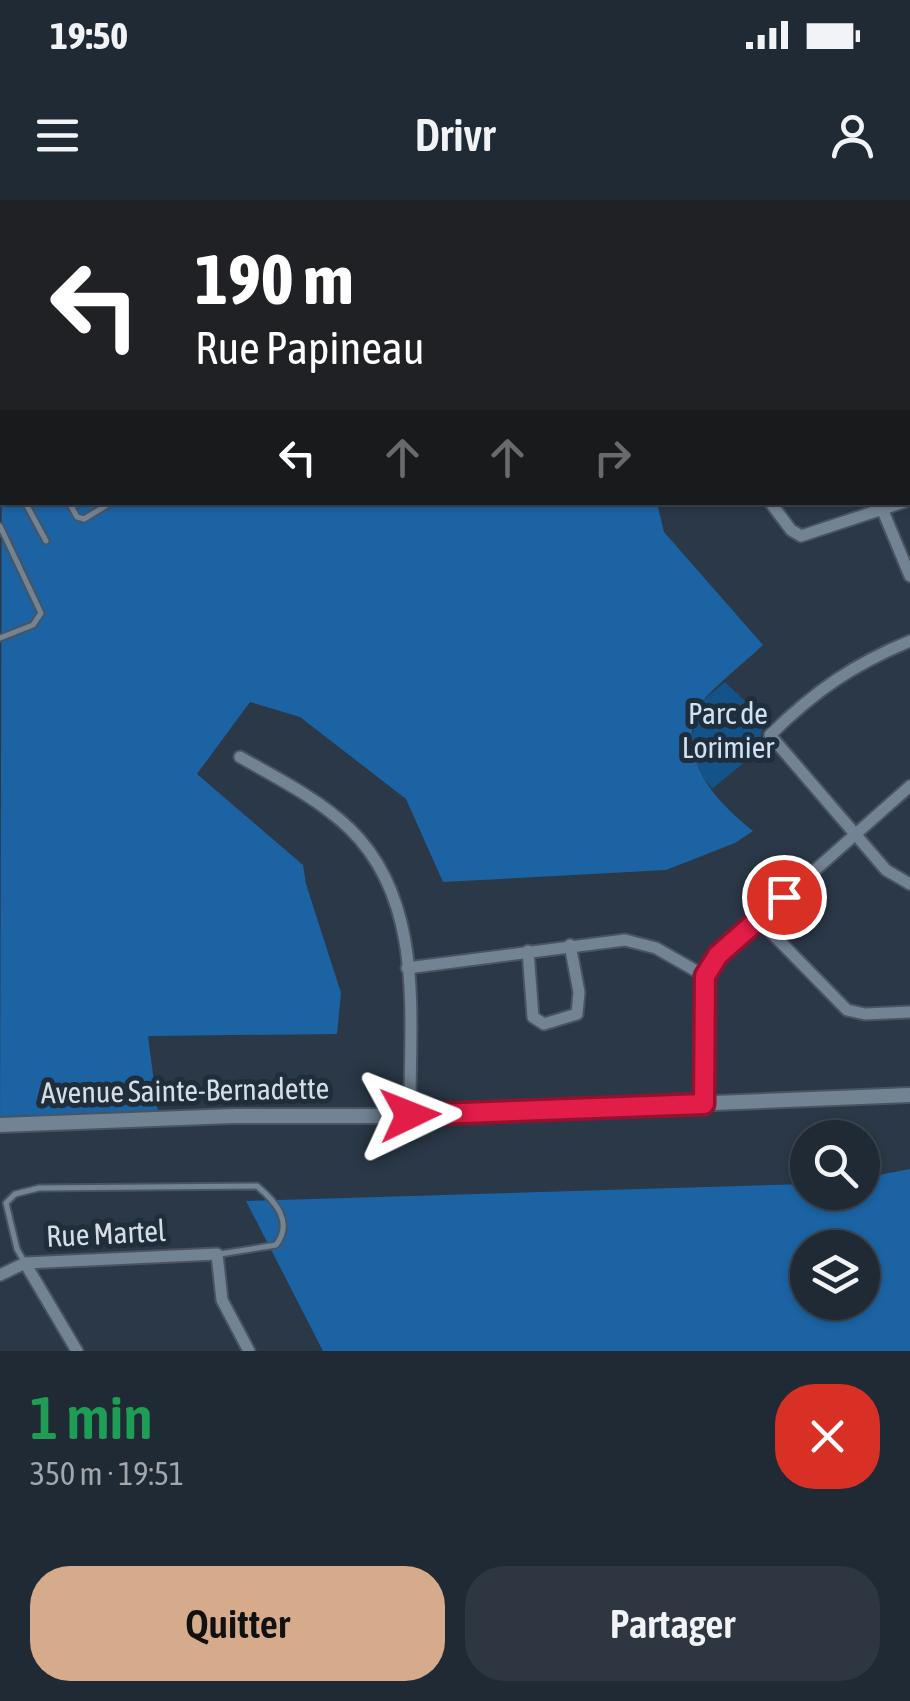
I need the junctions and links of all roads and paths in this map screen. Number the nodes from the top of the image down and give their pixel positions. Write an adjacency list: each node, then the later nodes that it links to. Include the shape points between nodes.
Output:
1 (28, 505): 8 (lane)
2 (70, 505): 3 (lane, via 84,520)
3 (107, 505)
4 (772, 505): 6 (street, via 801,536)
5 (897, 505): 6 (street)
6 (883, 511): 9 (street)
7 (0, 526): 10 (lane, via 41,612 33,625)
8 (46, 541)
9 (910, 576)
10 (0, 638)
11 (910, 641): 14 (street, via 830,680 770,735)
12 (240, 757): 19 (street, via 294,788 363,842 398,905)
13 (910, 786): 14 (street)
14 (856, 832): 15 (street, via 886,870); 16 (street)
15 (910, 884)
16 (758, 918): 20 (street, via 710,963); 21 (street, via 847,1010)
17 (570, 946): 18 (street); 18 (street, via 577,1014 544,1024 532,1014); 20 (street, via 625,940 656,948)
18 (528, 952): 19 (street)
19 (407, 968): 24 (street)
20 (705, 976): 23 (street)
21 (910, 1012)
22 (910, 1095): 23 (street, Avenue Sainte-Bernadette)
23 (704, 1104): 24 (street, Avenue Sainte-Bernadette)
24 (410, 1115): 25 (street, Avenue Sainte-Bernadette)
25 (0, 1125)
26 (217, 1254): 27 (street, Rue Martel); 27 (lane, via 281,1240 284,1223 257,1186 38,1188 15,1194 6,1203); 30 (street, via 222,1300)
27 (25, 1263): 28 (street, Rue Martel); 29 (street)
28 (0, 1275)
29 (77, 1351)
30 (249, 1351)

